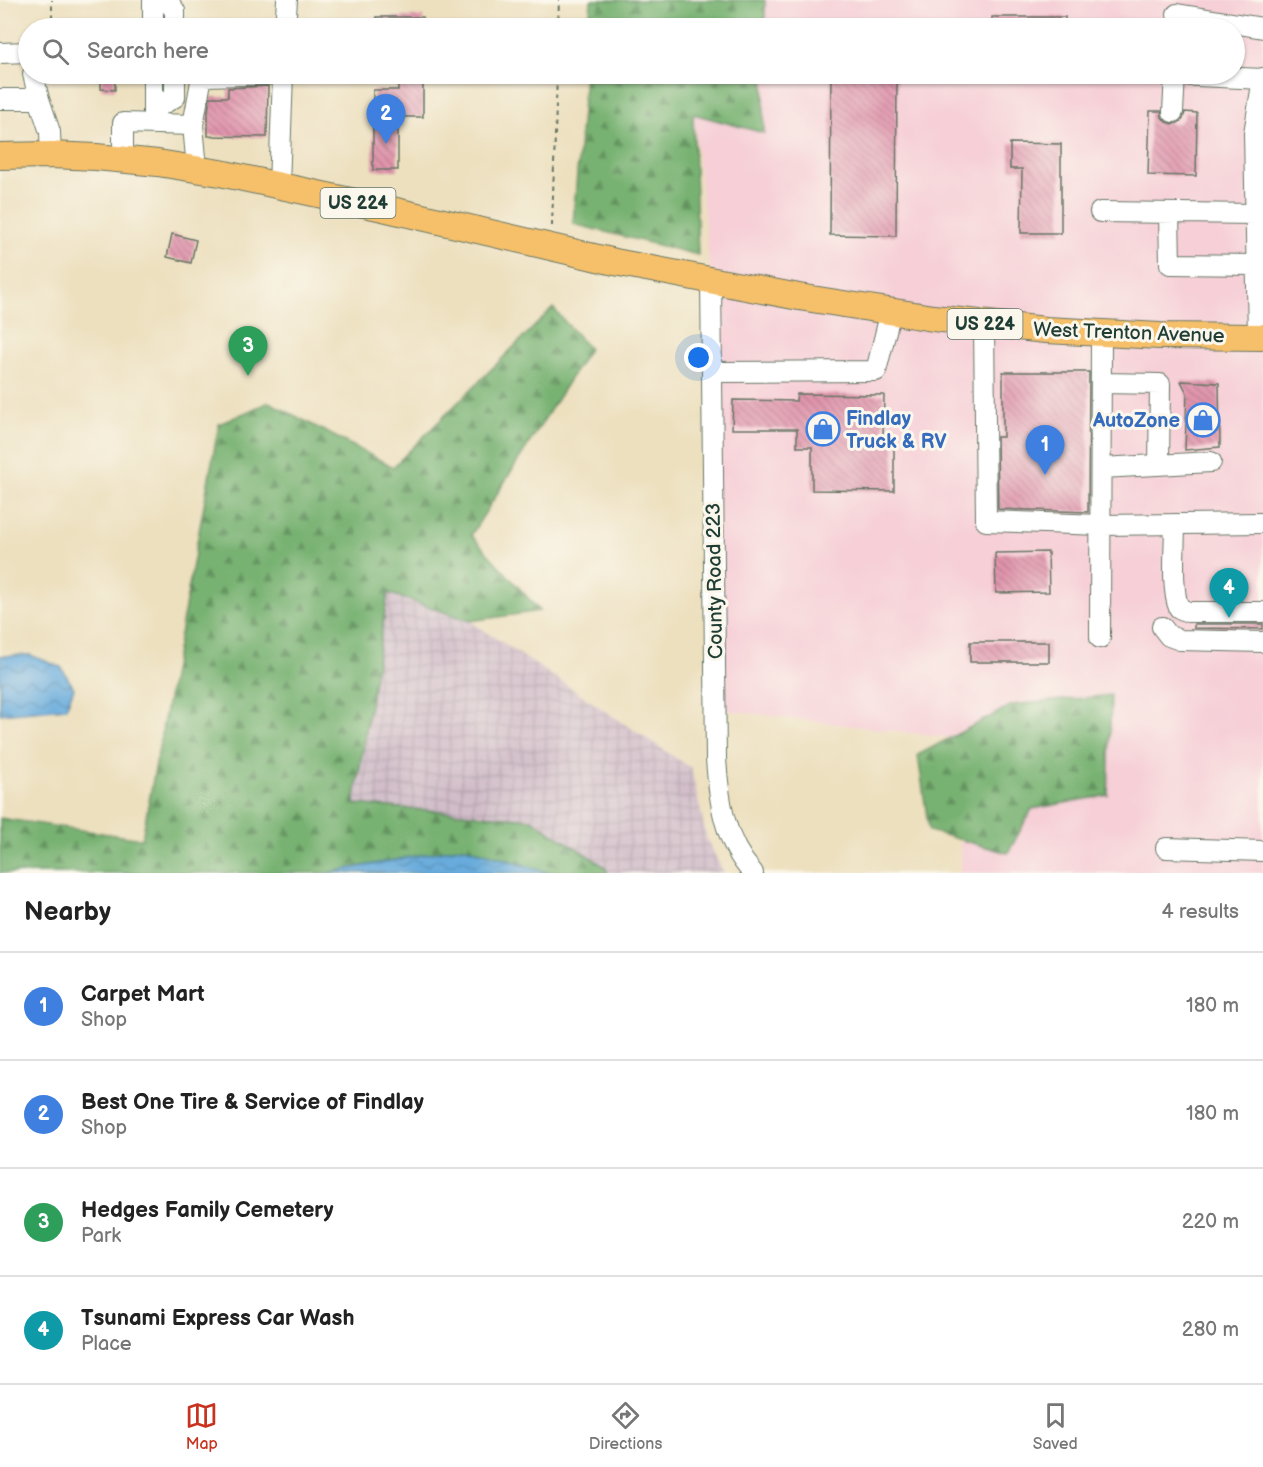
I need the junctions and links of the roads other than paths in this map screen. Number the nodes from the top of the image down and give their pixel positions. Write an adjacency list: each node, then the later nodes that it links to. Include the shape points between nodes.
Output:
1 (153, 0): 5 (street)
2 (167, 0): 6 (street)
3 (287, 0): 7 (street)
4 (1177, 14): 8 (street)
5 (153, 18)
6 (175, 18)
7 (286, 18)
8 (1202, 18)
9 (1245, 25): 10 (street)
10 (1263, 28)
11 (18, 52): 12 (street)
12 (0, 53)
13 (1245, 78): 14 (street)
14 (1263, 79): 33 (street, via 1254,133)
15 (35, 84): 22 (street)
16 (153, 84): 24 (street)
17 (176, 84): 24 (street, via 175,97)
18 (201, 84): 25 (street)
19 (283, 84): 30 (street)
20 (1174, 84): 23 (street)
21 (0, 99): 22 (street)
22 (39, 99): 26 (street, via 50,132)
23 (1173, 112)
24 (153, 117): 25 (street); 28 (street, via 123,123)
25 (193, 125): 29 (street)
26 (51, 155): 27 (main road, US 224); 28 (main road, US 224)
27 (0, 156)
28 (123, 160): 29 (main road, US 224)
29 (197, 169): 30 (main road, US 224)
30 (279, 186): 35 (main road, US 224)
31 (1100, 212): 32 (street)
32 (1169, 213): 33 (street); 34 (street, via 1170,264)
33 (1256, 214): 34 (street)
34 (1257, 264): 39 (street)
35 (711, 280): 36 (main road, West Trenton Avenue / US 224); 40 (street, County Road 223)
36 (891, 311): 37 (main road, West Trenton Avenue / US 224); 40 (street, via 876,371)
37 (984, 324): 38 (main road, West Trenton Avenue / US 224); 47 (street, via 986,521)
38 (1101, 333): 39 (main road, West Trenton Avenue / US 224); 41 (street)
39 (1261, 337)
40 (712, 372): 54 (street, County Road 223, via 718,790 727,830)
41 (1101, 383): 43 (street, via 1160,384); 44 (street)
42 (1211, 462): 43 (street)
43 (1160, 465): 44 (street)
44 (1102, 468): 47 (street)
45 (1263, 523): 46 (street)
46 (1175, 524): 47 (street); 48 (street, via 1175,588 1179,608 1188,612)
47 (1101, 525): 50 (street)
48 (1263, 612)
49 (1162, 627): 51 (street, via 1169,636 1180,640)
50 (1100, 638)
51 (1263, 642)
52 (1166, 848): 53 (street)
53 (1263, 851)
54 (753, 873)

